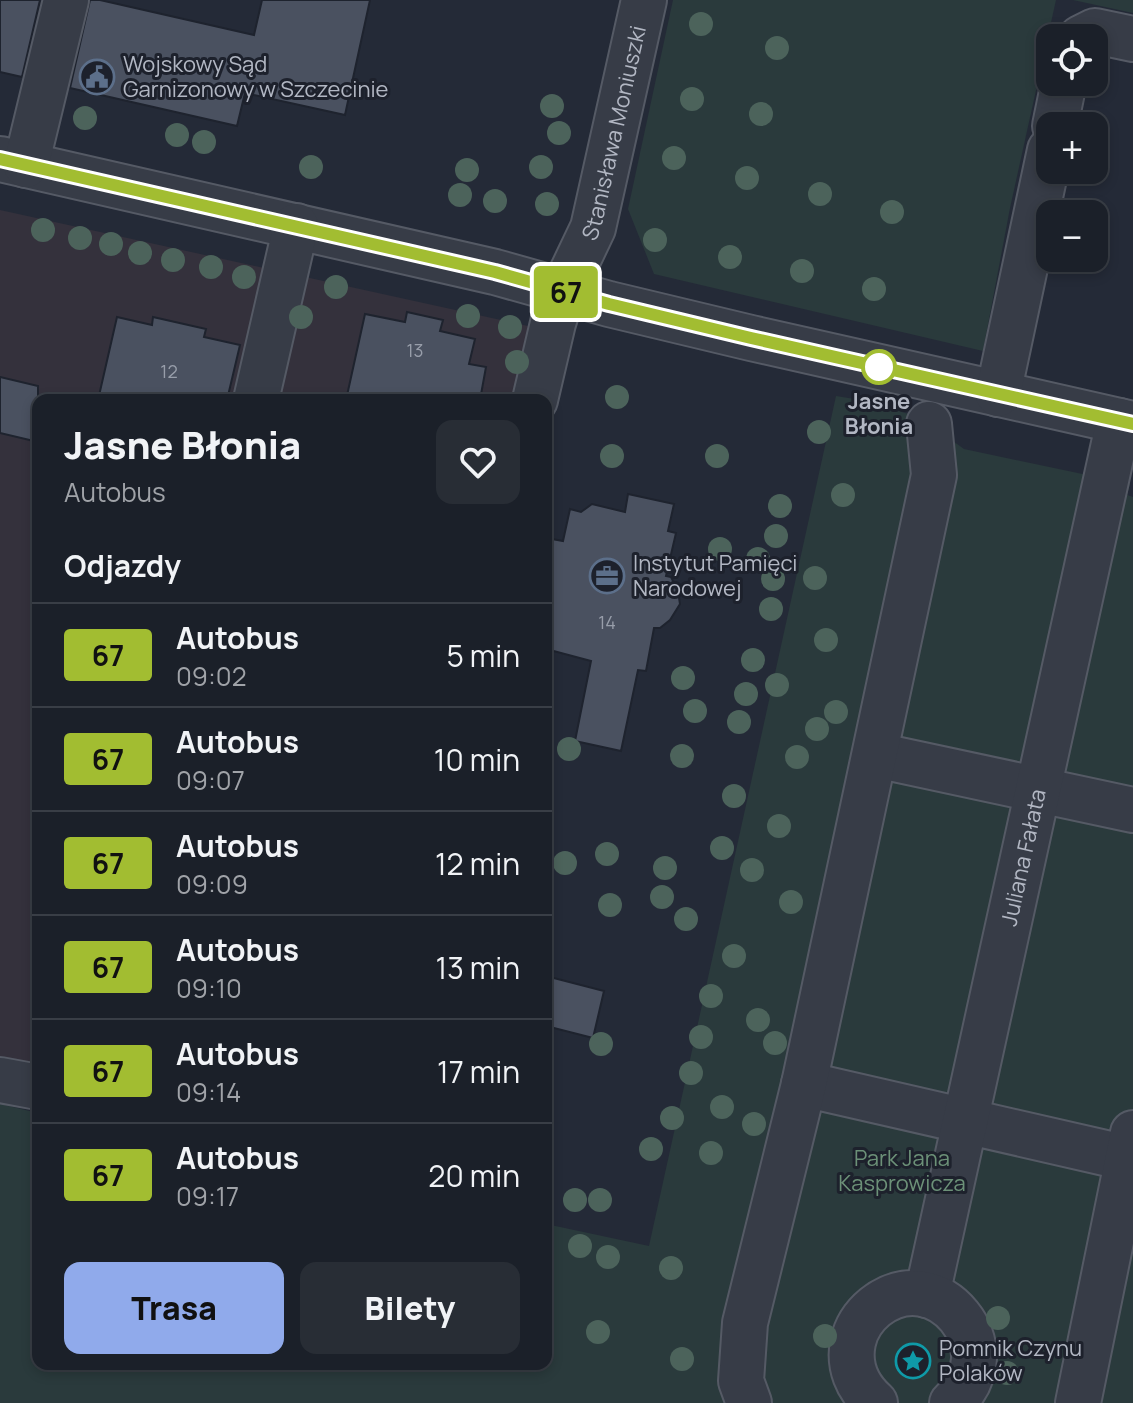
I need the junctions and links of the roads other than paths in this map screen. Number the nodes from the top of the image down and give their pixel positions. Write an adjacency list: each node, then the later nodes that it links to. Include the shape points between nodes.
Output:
1 (66, 0): 5 (street)
2 (644, 0): 8 (street, Stanisława Moniuszki, via 593,228)
3 (1108, 34): 4 (street)
4 (1133, 39)
5 (13, 162): 7 (street)
6 (1043, 184): 11 (street)
7 (296, 226): 8 (street); 9 (street)
8 (563, 291): 10 (street, Stanisława Moniuszki); 11 (street)
9 (257, 394)
10 (537, 394)
11 (998, 394): 12 (street)
12 (1126, 422): 15 (street, Juliana Fałata)
13 (929, 424): 14 (street, via 934,475)
14 (876, 755): 15 (street); 18 (street)
15 (1038, 790): 16 (street); 20 (street, Juliana Fałata)
16 (1133, 810)
17 (0, 1080): 19 (street)
18 (804, 1084): 20 (street); 23 (street, via 745,1323 741,1381)
19 (32, 1086)
20 (965, 1121): 21 (street); 22 (street, Juliana Fałata)
21 (1130, 1146): 26 (street)
22 (927, 1295): 24 (street, via 887,1299 859,1325 851,1355 853,1371); 25 (street, via 958,1313 973,1339 970,1378)
23 (749, 1403)
24 (875, 1403)
25 (952, 1403)
26 (1078, 1403)

